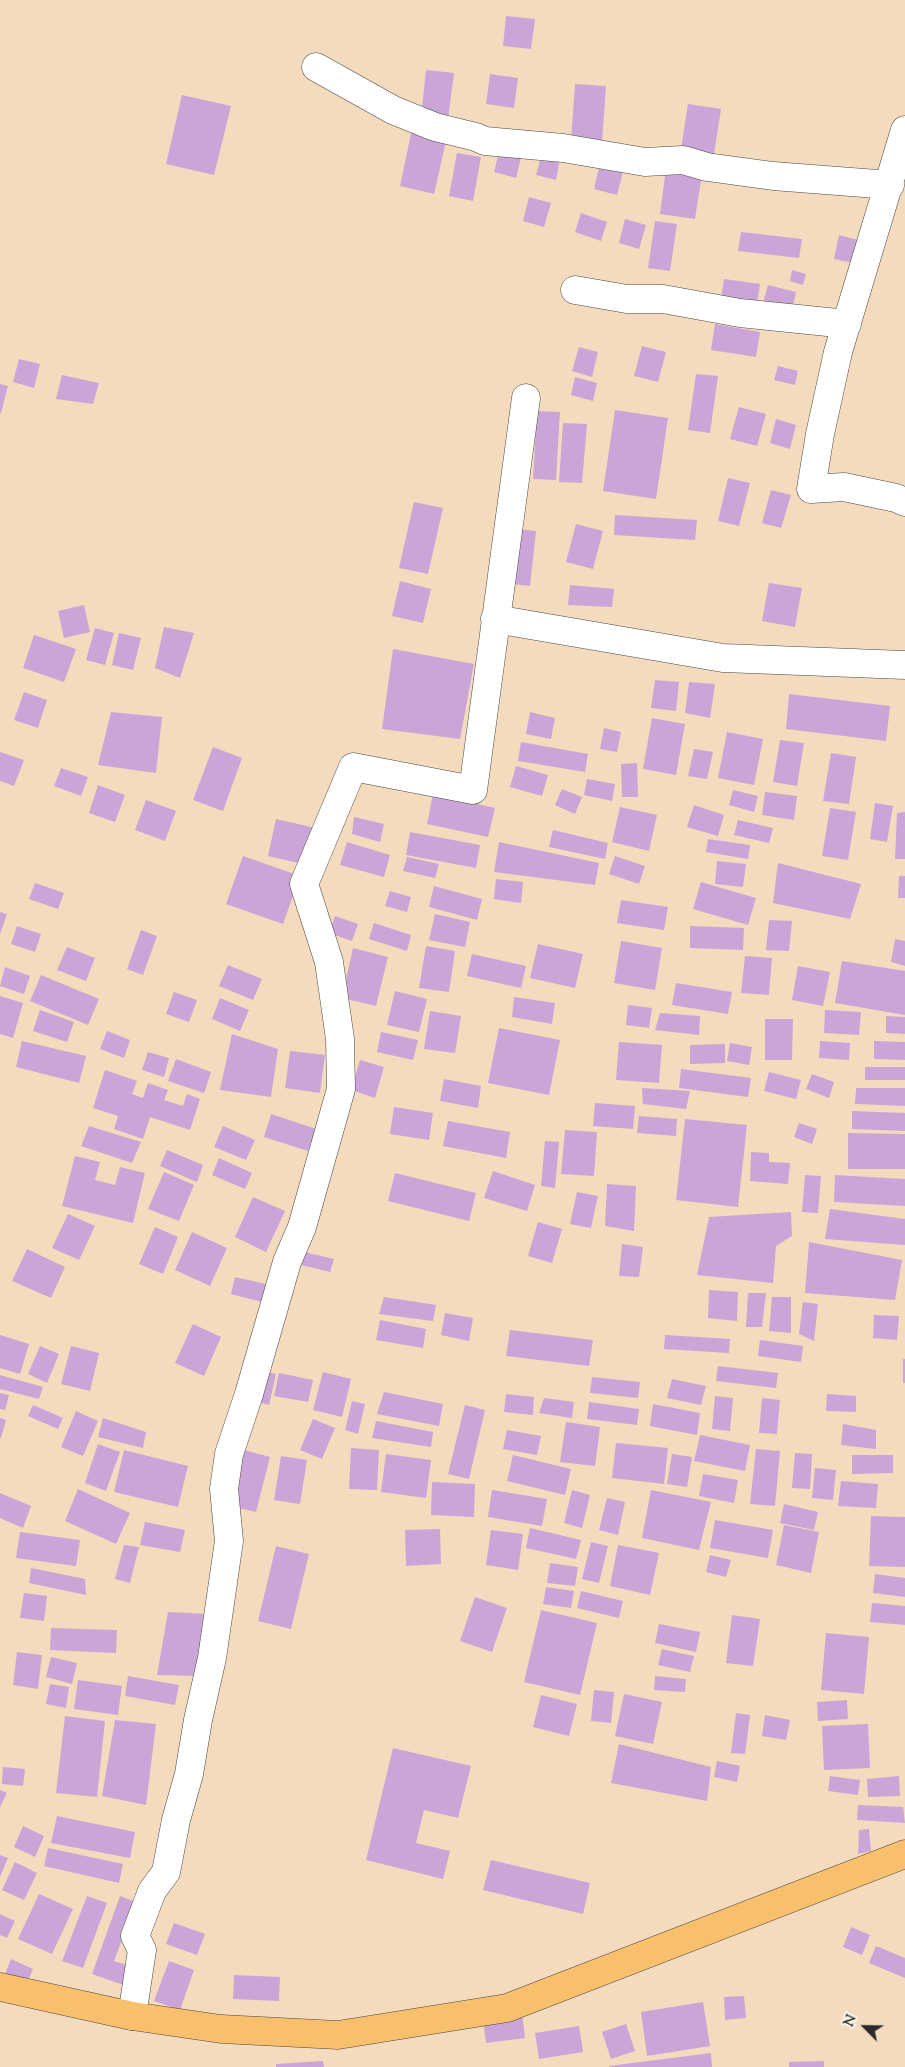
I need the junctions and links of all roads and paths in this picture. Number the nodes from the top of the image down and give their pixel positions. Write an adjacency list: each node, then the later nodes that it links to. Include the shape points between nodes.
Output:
1 (316, 67): 3 (street, via 393,110 435,127 484,141 563,148 645,162 683,160 707,167 773,176)
2 (905, 130): 3 (street)
3 (890, 185): 5 (street)
4 (575, 290): 5 (street, via 627,300 663,299 740,313)
5 (847, 324): 7 (street, via 820,434 811,489 844,487)
6 (526, 398): 8 (street)
7 (905, 502)
8 (496, 619): 9 (street, via 723,658); 12 (street, via 473,790 353,766 304,884 329,962 340,1039 341,1088 302,1227 287,1262 229,1454 224,1489 229,1541 212,1658 166,1872 152,1891 135,1936 142,1950)
9 (905, 665)
10 (905, 1854): 12 (main road, via 507,2008 338,2035 221,2030)
11 (0, 1987): 12 (main road)
12 (132, 2016)

